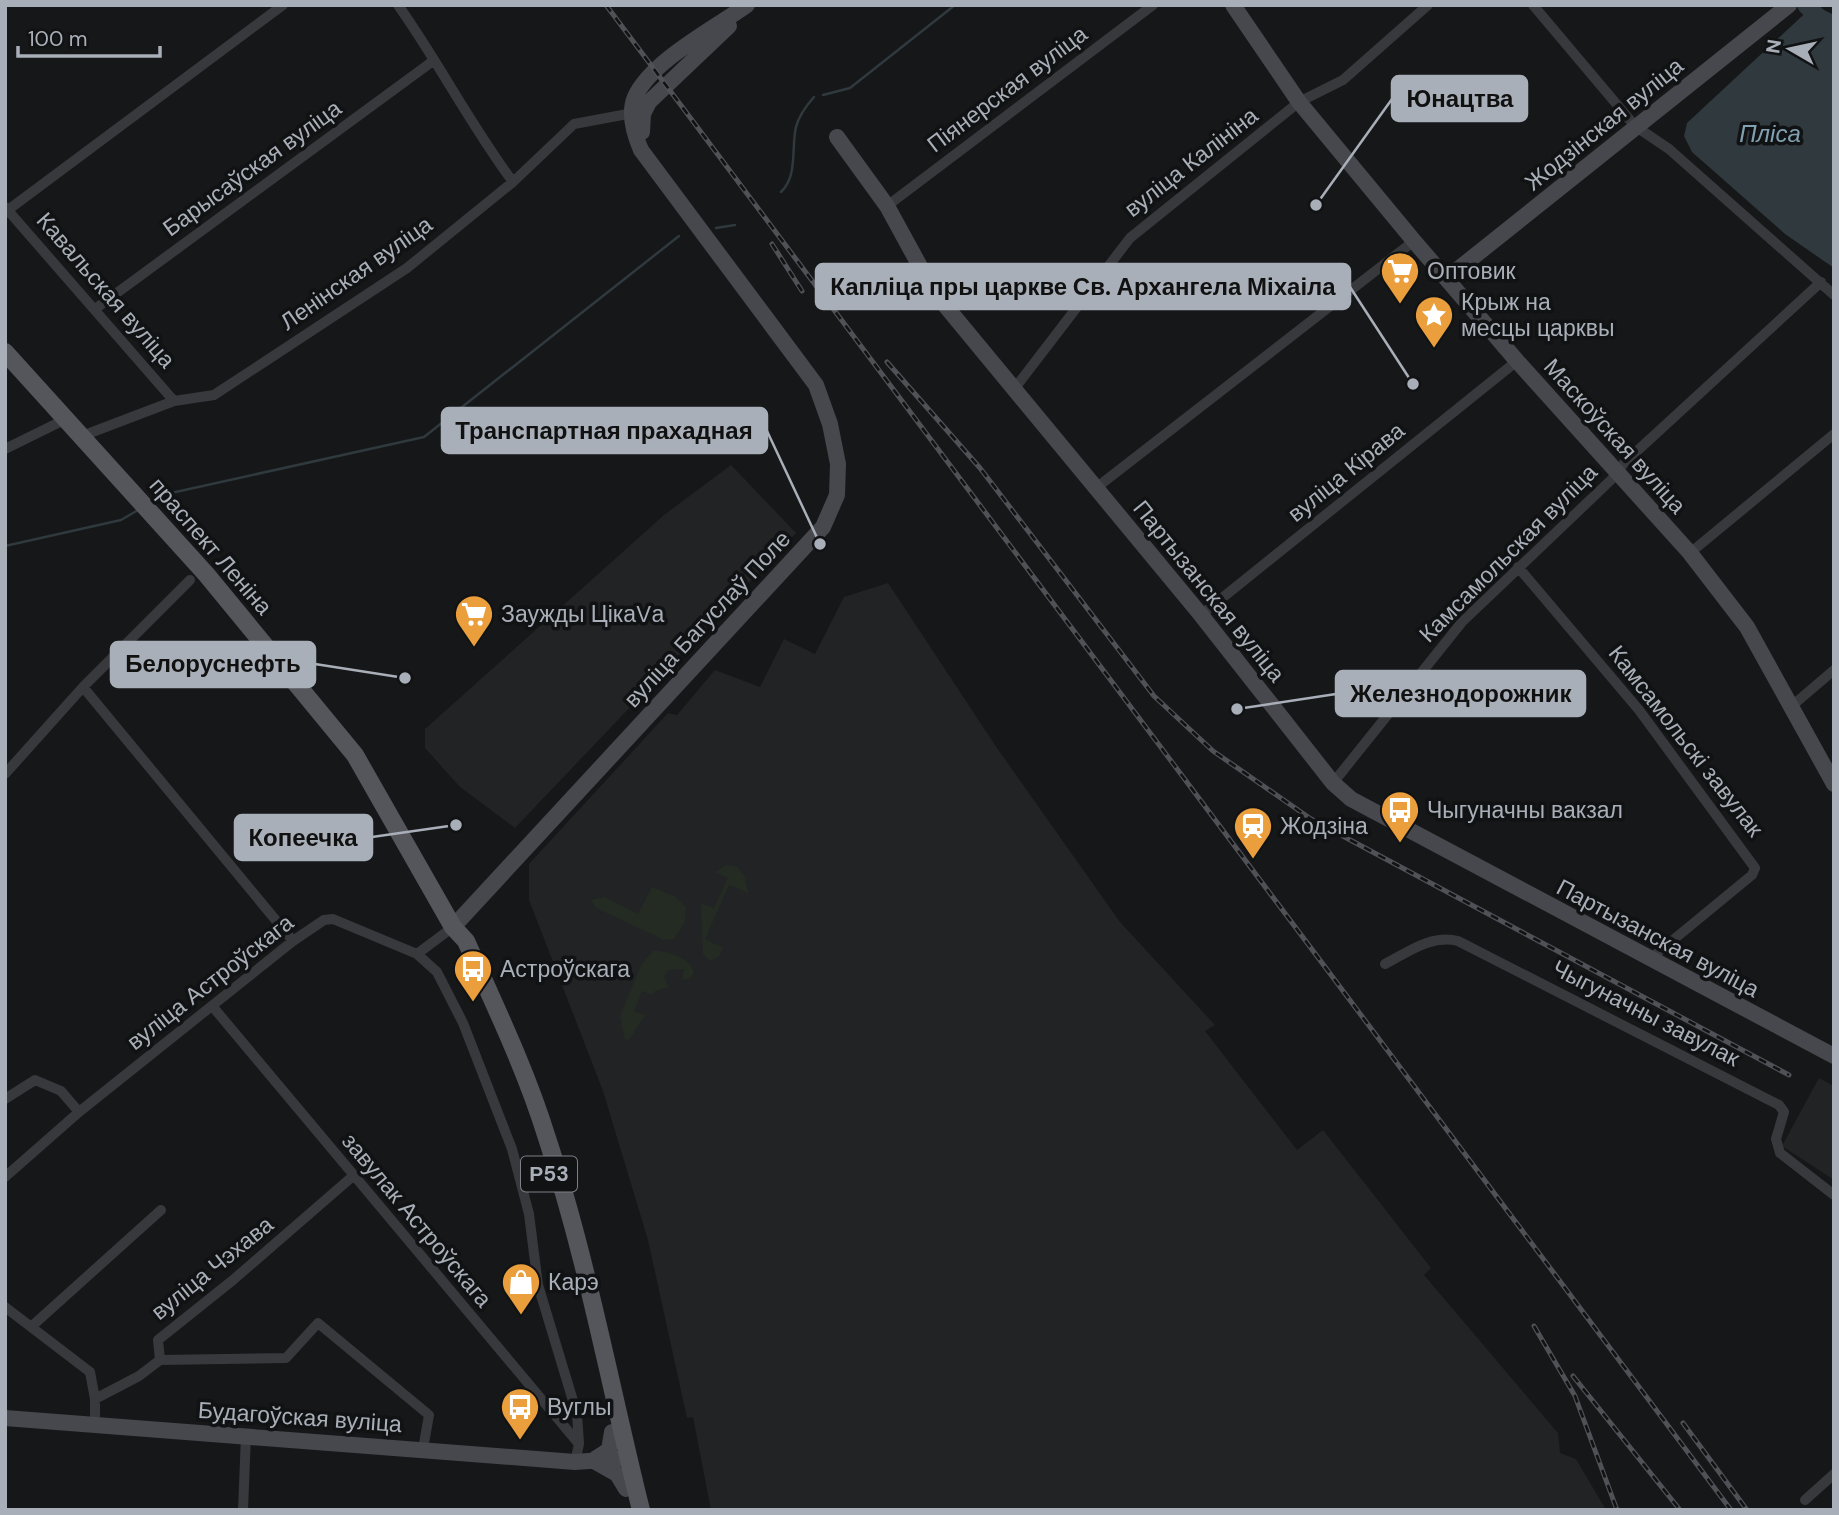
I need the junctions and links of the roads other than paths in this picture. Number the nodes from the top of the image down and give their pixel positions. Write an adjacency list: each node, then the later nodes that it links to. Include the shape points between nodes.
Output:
1 (283, 5): 17 (street)
2 (398, 5): 9 (street)
3 (748, 5): 11 (main road, вуліца Багуслаў Поле, via 675,55 646,81 634,99); 14 (main road, вуліца Багуслаў Поле, via 649,102 642,132)
4 (1153, 5): 16 (street, Піянерская вуліца)
5 (1233, 5): 10 (main road, Маскоўская вуліца)
6 (1428, 5): 10 (street, вуліца Калініна, via 1343,80)
7 (1533, 5): 12 (street)
8 (1785, 9): 12 (main road, Жодзінская вуліца)
9 (433, 61): 15 (street, via 477,134); 22 (street, Барысаўская вуліца)
10 (1299, 102): 18 (main road, Маскоўская вуліца); 25 (street, вуліца Калініна, via 1130,238)
11 (633, 113): 14 (main road, вуліца Багуслаў Поле, via 635,136); 15 (street, Ленінская вуліца, via 573,124)
12 (1636, 126): 19 (main road, Жодзінская вуліца); 20 (street, via 1669,149)
13 (837, 137): 16 (main road, Партызанская вуліца)
14 (656, 167): 43 (main road, вуліца Багуслаў Поле, via 816,385 838,464 837,495 823,527)
15 (513, 182): 26 (street, Ленінская вуліца, via 407,268 214,395)
16 (887, 206): 25 (main road, Партызанская вуліца, via 934,292)
17 (7, 209): 22 (street, Кавальская вуліца)
18 (1414, 241): 19 (main road, Маскоўская вуліца); 32 (street)
19 (1447, 278): 24 (main road, Маскоўская вуліца)
20 (1821, 282): 21 (street); 31 (street, Камсамольская вуліца)
21 (1834, 295)
22 (95, 309): 26 (street, Кавальская вуліца)
23 (5, 352): 27 (main road, праспект Леніна / Р53)
24 (1517, 361): 31 (main road, Маскоўская вуліца); 36 (street, вуліца Кірава)
25 (1015, 388): 32 (main road, Партызанская вуліца)
26 (174, 401): 29 (street, Ленінская вуліца)
27 (66, 419): 29 (main road, праспект Леніна / Р53); 30 (street)
28 (1834, 435): 33 (street)
29 (82, 436): 43 (main road, праспект Леніна / Р53, via 206,574 355,755)
30 (5, 449)
31 (1618, 472): 33 (main road, Маскоўская вуліца); 34 (street, Камсамольская вуліца)
32 (1096, 488): 36 (main road, Партызанская вуліца)
33 (1690, 553): 39 (main road, Маскоўская вуліца, via 1747,626)
34 (1518, 567): 41 (street, Камсамольская вуліца, via 1462,622); 46 (street, Камсамольскі завулак, via 1639,710 1755,868)
35 (190, 580): 38 (street)
36 (1201, 615): 41 (main road, Партызанская вуліца)
37 (1834, 670): 39 (street)
38 (83, 687): 40 (street); 44 (street)
39 (1793, 705): 42 (main road, Маскоўская вуліца)
40 (5, 774)
41 (1334, 783): 46 (main road, Партызанская вуліца, via 1386,821)
42 (1834, 784)
43 (453, 927): 45 (street); 62 (main road, праспект Леніна / Р53, via 533,1118); 66 (main road, праспект Леніна / Р53, via 466,941 497,1010 548,1139 594,1311)
44 (293, 941): 45 (street, вуліца Астроўскага, via 333,919); 48 (street, вуліца Астроўскага)
45 (417, 954): 64 (street, via 437,972 463,1023 512,1149 529,1214 538,1284 577,1414)
46 (1650, 959): 49 (main road, Партызанская вуліца)
47 (1385, 964): 54 (street, Чыгуначны завулак, via 1446,937 1699,1062 1779,1105 1784,1112 1776,1139 1780,1153)
48 (213, 1007): 51 (street, вуліца Астроўскага); 52 (street, завулак Астроўскага)
49 (1834, 1056)
50 (5, 1099): 51 (street, via 35,1080 61,1091)
51 (79, 1112): 53 (street, вуліца Астроўскага)
52 (353, 1176): 58 (street, вуліца Чэхава, via 158,1340); 64 (street, завулак Астроўскага)
53 (5, 1177)
54 (1834, 1195)
55 (162, 1210): 57 (street)
56 (5, 1307): 57 (street)
57 (33, 1326): 59 (street, via 90,1372)
58 (160, 1360): 59 (street, via 139,1377); 65 (street, via 286,1358 318,1323 429,1415)
59 (95, 1399): 61 (street)
60 (5, 1418): 61 (main road, Будагоўская вуліца)
61 (94, 1425): 63 (main road, Будагоўская вуліца)
62 (612, 1432): 66 (main road, праспект Леніна / Р53); 67 (main road, via 609,1450)
63 (246, 1436): 65 (main road, Будагоўская вуліца); 71 (street)
64 (579, 1444): 67 (street)
65 (423, 1449): 67 (main road, Будагоўская вуліца)
66 (623, 1459): 67 (main road, Будагоўская вуліца); 69 (main road, праспект Леніна / Р53); 73 (main road, праспект Леніна / Р53)
67 (583, 1461): 69 (main road, Будагоўская вуліца, via 617,1474)
68 (1834, 1474): 70 (street)
69 (626, 1489): 72 (main road, праспект Леніна / Р53)
70 (1805, 1500)
71 (243, 1510)
72 (631, 1510)
73 (641, 1510)

